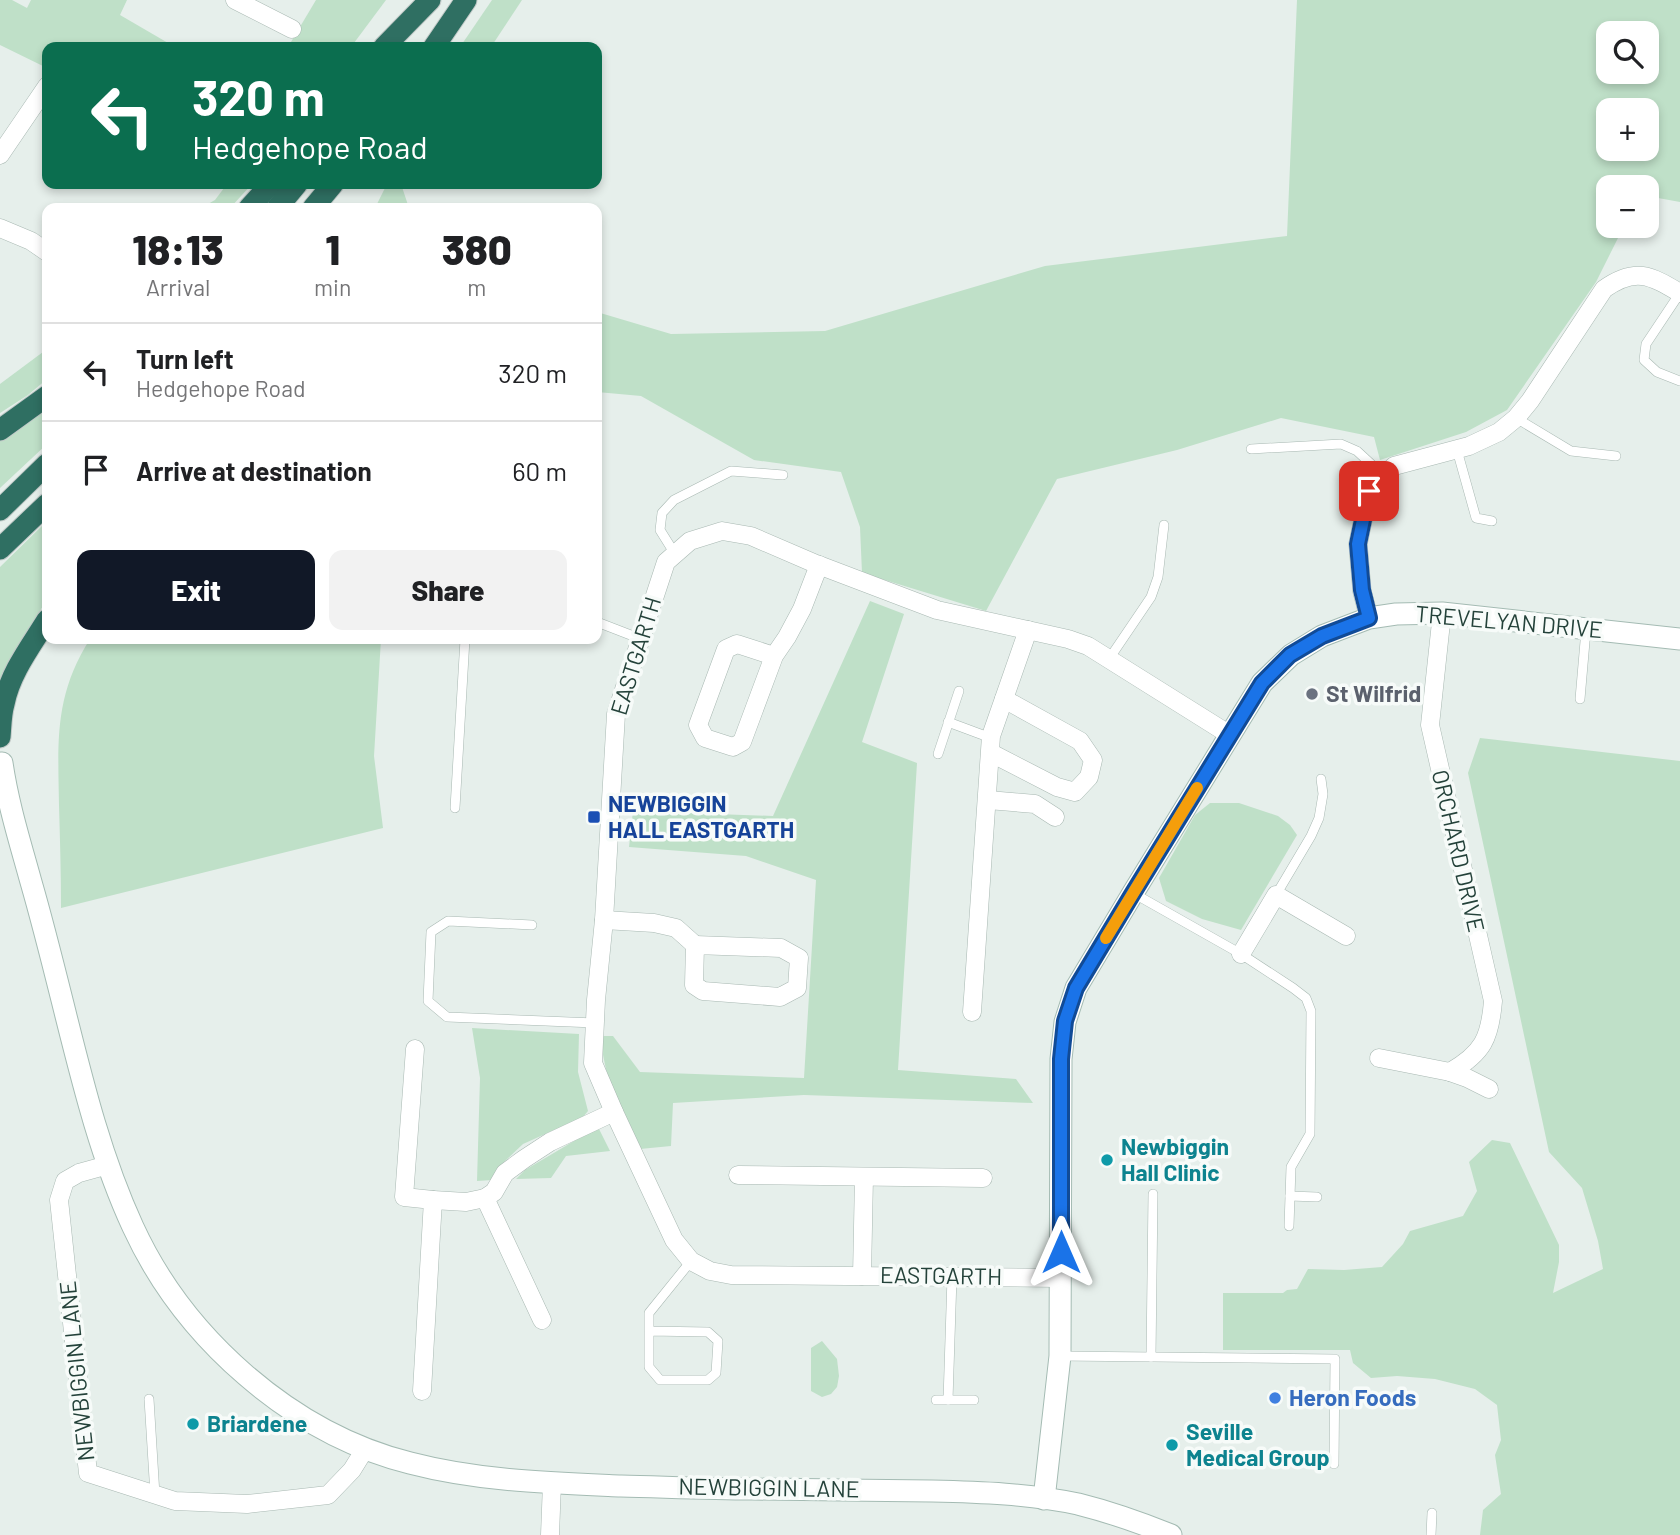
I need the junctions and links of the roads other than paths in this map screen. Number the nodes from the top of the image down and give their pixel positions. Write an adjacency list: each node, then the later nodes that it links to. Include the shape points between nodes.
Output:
1 (235, 0): 4 (street)
2 (432, 0): 5 (highway); 6 (highway)
3 (469, 0): 7 (highway); 8 (highway)
4 (292, 29)
5 (389, 42)
6 (403, 42)
7 (438, 42)
8 (448, 42)
9 (42, 93): 10 (street)
10 (0, 155)
11 (266, 189): 14 (highway)
12 (293, 189): 15 (highway)
13 (329, 189): 16 (highway)
14 (254, 203)
15 (281, 203)
16 (317, 203)
17 (0, 228): 18 (street)
18 (42, 249)
19 (1680, 293): 20 (lane, via 1646,344 1644,360 1657,372); 22 (street, via 1656,278 1638,275 1618,279 1604,289)
20 (1680, 381)
21 (42, 400): 23 (highway)
22 (1516, 418): 25 (street, via 1499,432); 26 (lane, via 1571,451)
23 (0, 430)
24 (1251, 449): 29 (lane, via 1341,444)
25 (1457, 450): 29 (street, via 1394,467); 32 (lane, via 1476,518)
26 (1616, 456)
27 (42, 469): 31 (highway)
28 (783, 475): 35 (lane, via 731,471 674,500 662,513 660,530)
29 (1384, 477): 38 (street, via 1369,491 1358,544)
30 (42, 509): 34 (highway)
31 (0, 510)
32 (1492, 521)
33 (1164, 525): 47 (lane, via 1151,597)
34 (0, 549)
35 (675, 554): 36 (street, via 690,541 722,531 751,536); 43 (street, EASTGARTH, via 666,562)
36 (819, 565): 42 (street, via 937,610); 46 (street, via 803,609)
37 (1443, 613): 38 (street, TREVELYAN DRIVE); 41 (street, TREVELYAN DRIVE); 73 (street, ORCHARD DRIVE, via 1430,725 1493,1002 1481,1048)
38 (1369, 618): 52 (street, TREVELYAN DRIVE, via 1322,636 1290,655 1262,683)
39 (602, 624): 43 (lane)
40 (42, 628): 53 (highway, via 9,687)
41 (1586, 628): 44 (street, TREVELYAN DRIVE); 50 (lane)
42 (1028, 630): 47 (street, via 1088,646); 49 (street)
43 (641, 639): 64 (street, EASTGARTH, via 616,714)
44 (1680, 639)
45 (465, 644): 59 (lane)
46 (774, 656): 46 (street, via 742,742 733,747 705,738 698,725 726,649 737,644)
47 (1109, 659): 52 (street)
48 (959, 691): 51 (lane)
49 (1004, 699): 54 (street); 54 (street, via 1080,741 1093,760 1089,777 1075,792 1057,787)
50 (1580, 699)
51 (948, 722): 54 (lane); 55 (lane)
52 (1230, 735): 62 (street, TREVELYAN DRIVE)
53 (0, 739): 56 (street, NEWBIGGIN LANE)
54 (991, 746): 58 (street)
55 (938, 754)
56 (1, 766): 60 (street, NEWBIGGIN LANE)
57 (1321, 779): 63 (lane, via 1319,818)
58 (988, 800): 61 (street, via 1035,804); 69 (street)
59 (455, 808)
60 (6, 816): 76 (street, NEWBIGGIN LANE, via 45,931)
61 (1055, 817)
62 (1133, 893): 68 (lane); 89 (street, TREVELYAN DRIVE, via 1076,988 1065,1021)
63 (1276, 895): 66 (street); 68 (street)
64 (604, 920): 67 (street, via 676,928); 70 (street, EASTGARTH)
65 (532, 925): 70 (lane, via 448,921 432,932 428,1001 447,1017)
66 (1346, 936)
67 (695, 945): 67 (street, via 694,985 703,991 780,997 797,988 799,958 781,948)
68 (1241, 954): 81 (lane, via 1306,998 1311,1012 1310,1134 1291,1167)
69 (972, 1012)
70 (595, 1023): 75 (street, EASTGARTH, via 593,1063)
71 (415, 1049): 84 (street, via 404,1197)
72 (1379, 1058): 73 (street)
73 (1450, 1072): 74 (street)
74 (1489, 1089)
75 (614, 1112): 83 (street, via 524,1159); 86 (street, EASTGARTH, via 674,1240)
76 (108, 1165): 99 (street, NEWBIGGIN LANE, via 150,1261 189,1317 238,1370 268,1393); 102 (street, NEWBIGGIN LANE, via 65,1181 59,1200 88,1473)
77 (737, 1175): 78 (street)
78 (864, 1177): 79 (street); 87 (street, EASTGARTH)
79 (983, 1178)
80 (1153, 1194): 93 (lane)
81 (1290, 1196): 82 (lane); 85 (lane)
82 (1317, 1197)
83 (485, 1198): 84 (street); 90 (street)
84 (433, 1200): 94 (street)
85 (1289, 1226)
86 (691, 1261): 87 (street, EASTGARTH, via 731,1275); 91 (lane, via 649,1314)
87 (862, 1276): 88 (street, EASTGARTH)
88 (952, 1277): 89 (street, EASTGARTH); 97 (lane)
89 (1061, 1278): 92 (street, TREVELYAN DRIVE)
90 (542, 1321)
91 (649, 1331): 91 (lane, via 708,1332 718,1341 716,1373 708,1380 660,1380 649,1367)
92 (1060, 1356): 93 (lane); 103 (street, TREVELYAN DRIVE)
93 (1151, 1357): 100 (lane, via 1335,1359)
94 (422, 1391)
95 (149, 1399): 102 (lane)
96 (936, 1399): 97 (lane)
97 (948, 1400): 98 (lane)
98 (974, 1400)
99 (365, 1449): 101 (street, NEWBIGGIN LANE, via 476,1476); 102 (street, NEWBIGGIN LANE, via 328,1495 247,1504 175,1501)
100 (1334, 1464)
101 (552, 1483): 103 (street, NEWBIGGIN LANE, via 974,1492); 105 (street)
102 (155, 1495)
103 (1044, 1499): 106 (street, NEWBIGGIN LANE, via 1100,1510)
104 (1432, 1513): 107 (lane)
105 (550, 1535)
106 (1171, 1535)
107 (1431, 1535)

